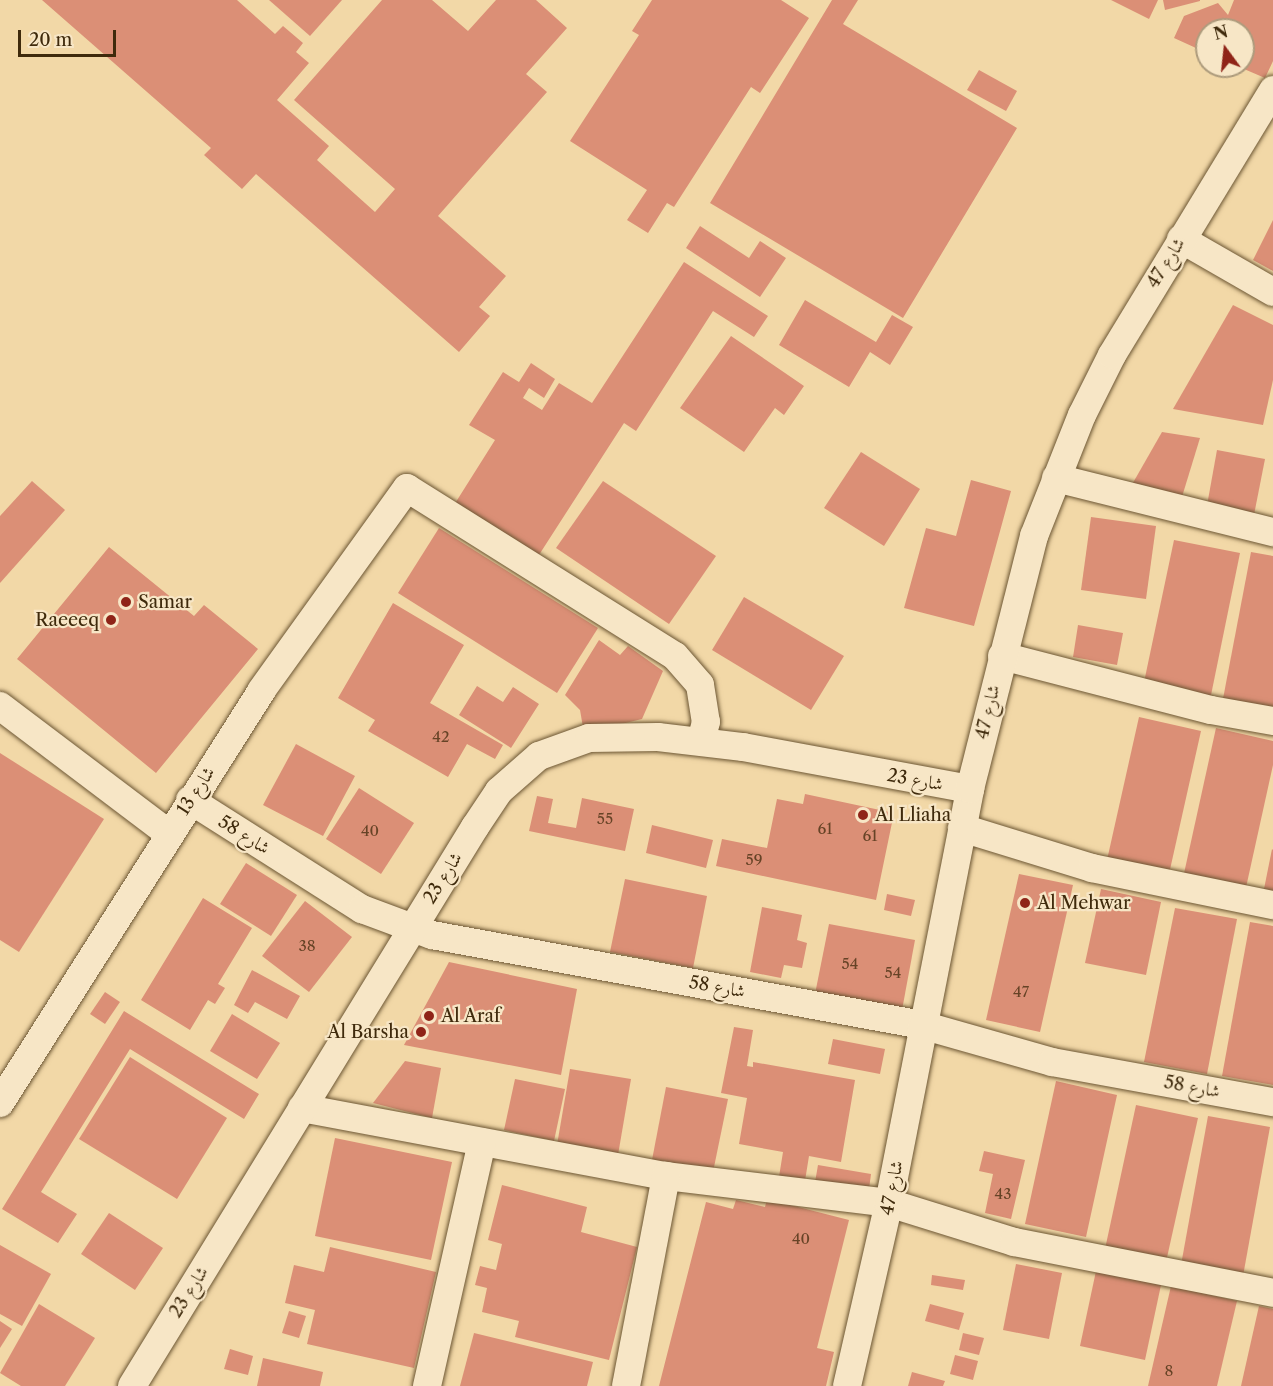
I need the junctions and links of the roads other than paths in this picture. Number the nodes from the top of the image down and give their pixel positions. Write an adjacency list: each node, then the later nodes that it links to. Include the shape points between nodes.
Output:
1 (1273, 90): 2 (street, شارع 47)
2 (1181, 239): 3 (street); 4 (street, شارع 47, via 1112,355)
3 (1273, 292)
4 (1056, 478): 5 (street); 6 (street, شارع 47, via 1034,536)
5 (1273, 532)
6 (1002, 656): 8 (street, via 1211,710); 10 (street, شارع 47)
7 (0, 706): 13 (street)
8 (1273, 721)
9 (701, 741): 10 (street, شارع 23); 11 (street, شارع 13, via 705,712 700,685 675,656 407,488 284,658); 15 (street, شارع 23, via 589,738 539,756 499,791)
10 (970, 789): 12 (street, شارع 47)
11 (190, 800): 13 (street, شارع 13); 15 (street, شارع 58, via 354,904)
12 (962, 828): 14 (street, via 1092,868); 16 (street, شارع 47)
13 (169, 834): 18 (street, شارع 13)
14 (1273, 905)
15 (412, 929): 16 (street, شارع 58); 19 (street, شارع 23)
16 (922, 1025): 17 (street, شارع 58, via 1052,1062); 22 (street, شارع 47)
17 (1273, 1102)
18 (0, 1103)
19 (302, 1108): 20 (street); 24 (street, شارع 23)
20 (482, 1142): 21 (street); 25 (street)
21 (666, 1176): 22 (street); 26 (street)
22 (889, 1203): 23 (street, via 1014,1242); 27 (street, شارع 47)
23 (1273, 1293)
24 (132, 1386)
25 (427, 1386)
26 (626, 1386)
27 (846, 1386)

